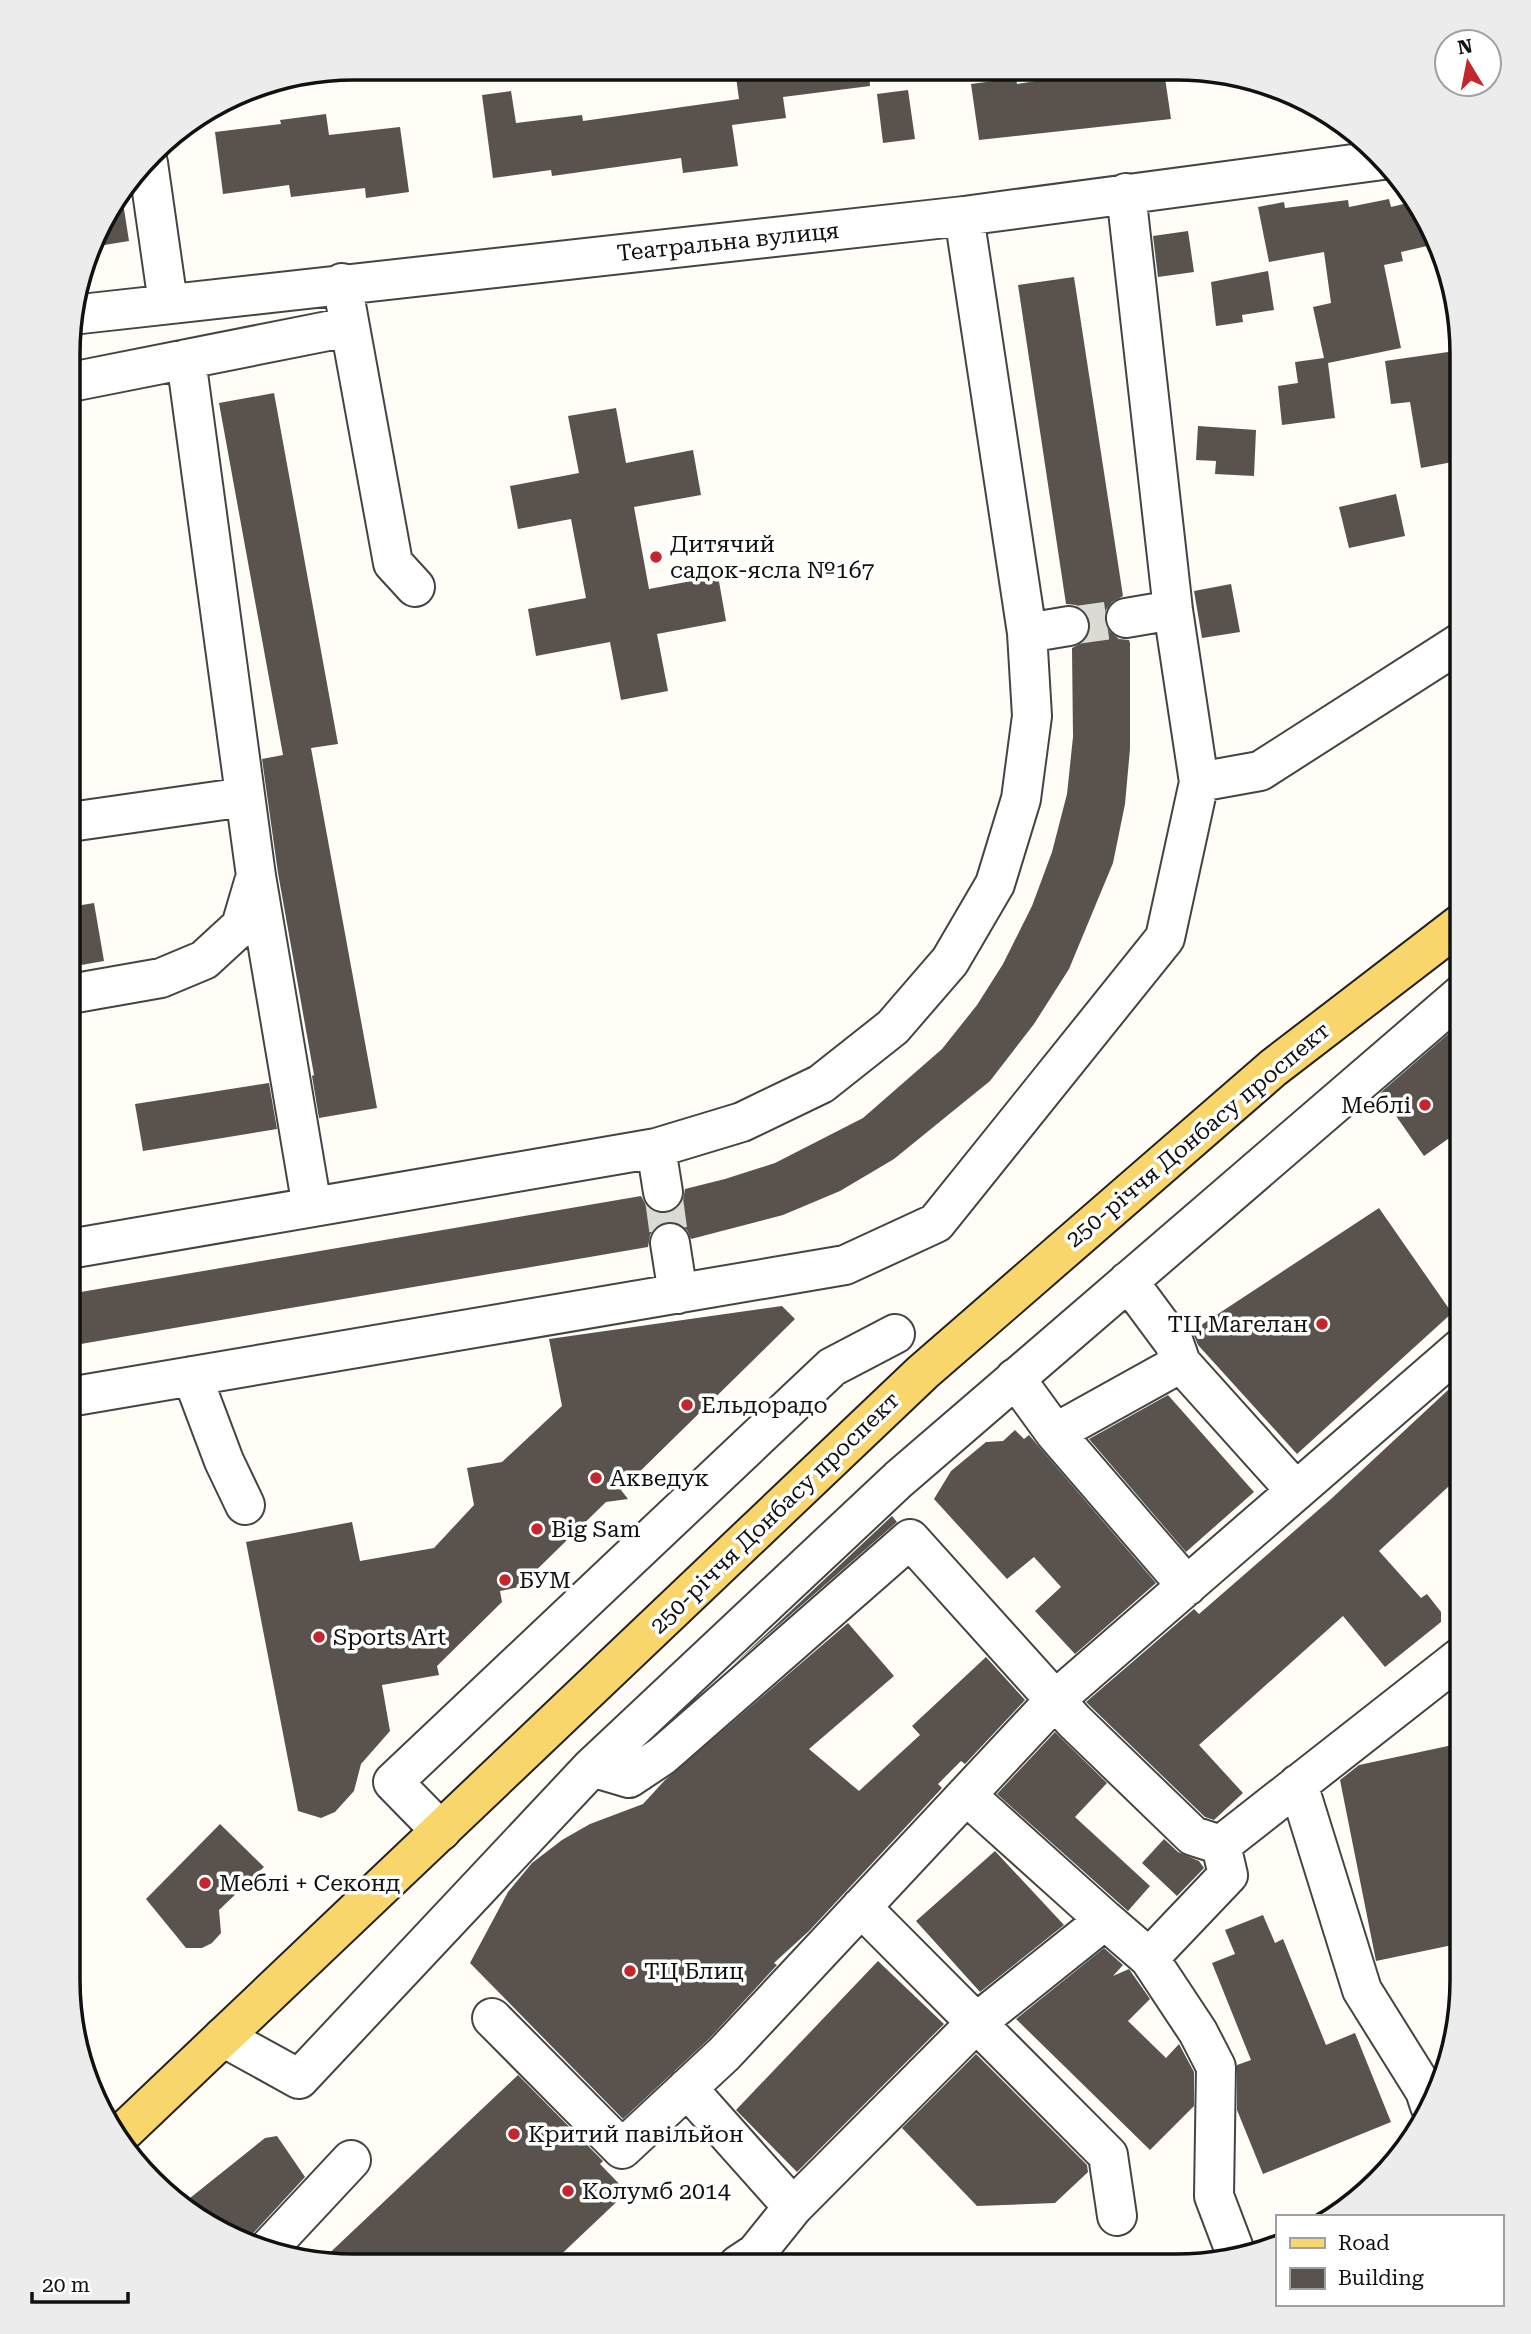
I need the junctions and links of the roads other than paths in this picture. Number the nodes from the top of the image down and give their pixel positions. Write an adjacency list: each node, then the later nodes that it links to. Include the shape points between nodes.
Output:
1 (1371, 162): 3 (street, Театральна вулиця)
2 (149, 173): 6 (street)
3 (1126, 193): 4 (street, Театральна вулиця); 12 (street)
4 (964, 216): 5 (street, Театральна вулиця); 15 (street)
5 (342, 283): 6 (street, Театральна вулиця); 8 (street)
6 (168, 303): 7 (street, Театральна вулиця)
7 (84, 314)
8 (348, 327): 9 (street); 11 (street, via 393,563)
9 (186, 359): 10 (street); 18 (street)
10 (80, 380)
11 (415, 587)
12 (1173, 610): 13 (street); 17 (street)
13 (1126, 618)
14 (1069, 626): 15 (street)
15 (1027, 633): 24 (street, via 1032,716 1021,799 995,884 950,961 892,1027 821,1084 742,1122)
16 (1450, 649): 17 (street, via 1260,771)
17 (1199, 782): 30 (street, via 1165,938 936,1223 845,1265)
18 (245, 797): 19 (street); 20 (street)
19 (80, 821)
20 (256, 876): 22 (street, via 241,926 204,961 161,978); 26 (street)
21 (1450, 931): 46 (main road, 250-річчя Донбасу проспект, via 1273,1068 923,1372)
22 (80, 992)
23 (1450, 1004): 29 (street)
24 (656, 1148): 25 (street); 26 (street)
25 (663, 1192)
26 (312, 1207): 28 (street)
27 (670, 1243): 30 (street)
28 (80, 1247)
29 (1128, 1281): 33 (street, via 1174,1343); 35 (street)
30 (678, 1294): 34 (street)
31 (895, 1334): 46 (street, via 832,1367 393,1782)
32 (1450, 1357): 38 (street)
33 (1181, 1363): 37 (street); 38 (street)
34 (192, 1376): 36 (street); 39 (street)
35 (1015, 1378): 37 (street); 43 (street, via 899,1479)
36 (80, 1395)
37 (1055, 1433): 40 (street)
38 (1296, 1491): 40 (street)
39 (245, 1505)
40 (1186, 1586): 42 (street)
41 (1450, 1665): 44 (street)
42 (1055, 1700): 43 (street, via 910,1539 662,1756 629,1779); 45 (street); 47 (street, via 1193,1836)
43 (592, 1767): 53 (street, via 299,2079)
44 (1298, 1784): 47 (street); 55 (street, via 1362,1990)
45 (966, 1795): 48 (street); 49 (street)
46 (441, 1831): 53 (main road, 250-річчя Донбасу проспект)
47 (1221, 1845): 50 (street, via 1228,1875)
48 (861, 1907): 52 (street); 54 (street)
49 (1105, 1920): 50 (street); 52 (street)
50 (1149, 1958): 61 (street, via 1216,2067 1213,2196)
51 (492, 2018): 54 (street, via 622,2149)
52 (976, 2023): 58 (street); 59 (street, via 1108,2155)
53 (223, 2037): 56 (main road, 250-річчя Донбасу проспект)
54 (687, 2088): 58 (street)
55 (1426, 2093)
56 (126, 2130)
57 (351, 2160): 60 (street)
58 (793, 2207): 62 (street)
59 (1117, 2216)
60 (275, 2241)
61 (1233, 2247)
62 (754, 2254)

